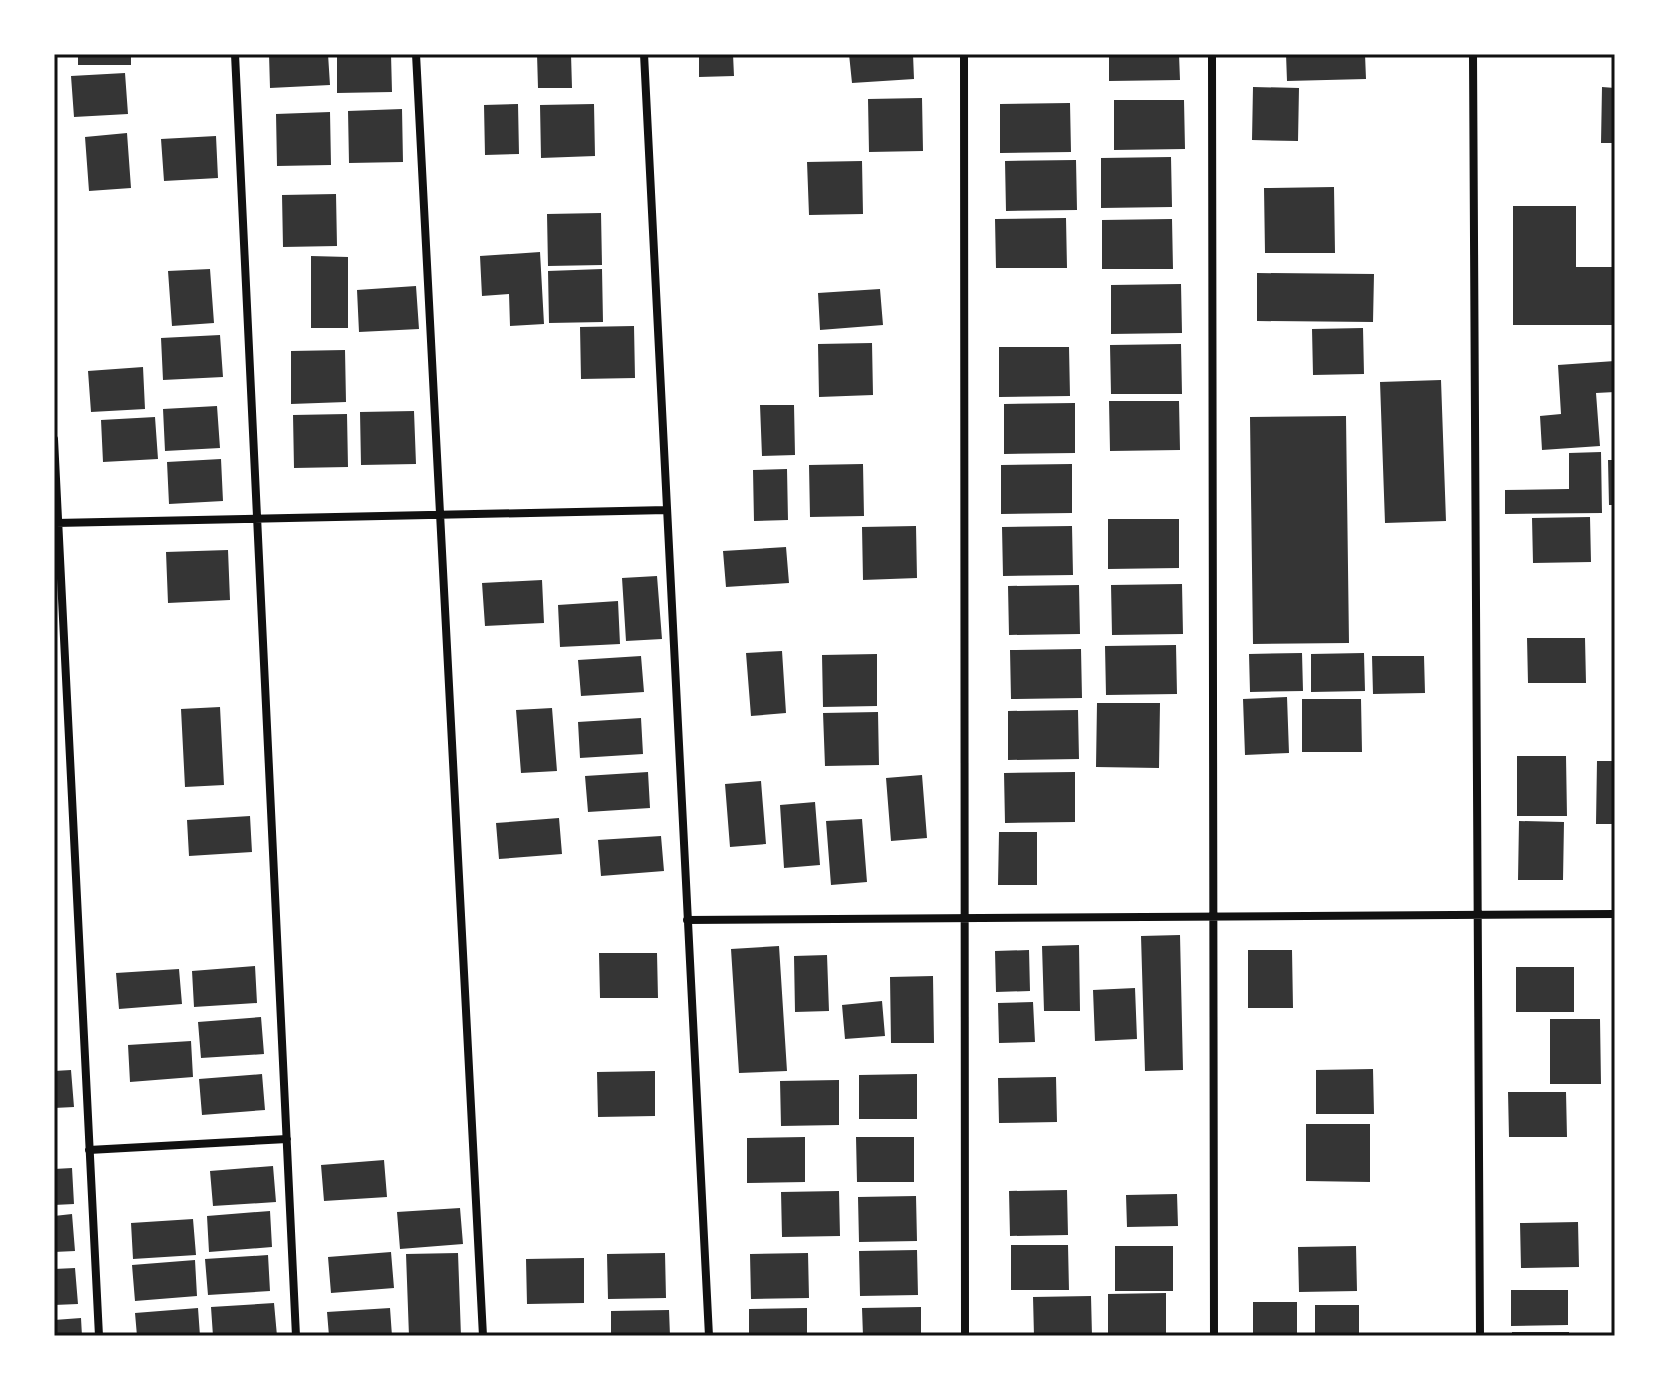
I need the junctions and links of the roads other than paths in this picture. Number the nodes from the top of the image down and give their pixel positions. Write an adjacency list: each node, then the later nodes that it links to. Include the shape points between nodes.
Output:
1 (235, 54): 10 (street)
2 (416, 54): 9 (street)
3 (644, 54): 8 (street)
4 (964, 54): 15 (street)
5 (1212, 54): 14 (street)
6 (1473, 54): 13 (street)
7 (54, 439): 11 (street)
8 (667, 510): 9 (street); 16 (street)
9 (439, 514): 10 (street); 21 (street)
10 (256, 518): 11 (street); 17 (street)
11 (56, 523): 18 (street)
12 (1615, 914): 13 (street)
13 (1478, 915): 14 (street); 25 (street)
14 (1213, 917): 15 (street); 24 (street)
15 (965, 919): 16 (street); 23 (street)
16 (687, 920): 22 (street)
17 (287, 1139): 18 (street); 20 (street)
18 (89, 1150): 19 (street)
19 (99, 1336)
20 (296, 1336)
21 (483, 1336)
22 (709, 1336)
23 (965, 1336)
24 (1214, 1336)
25 (1480, 1336)

